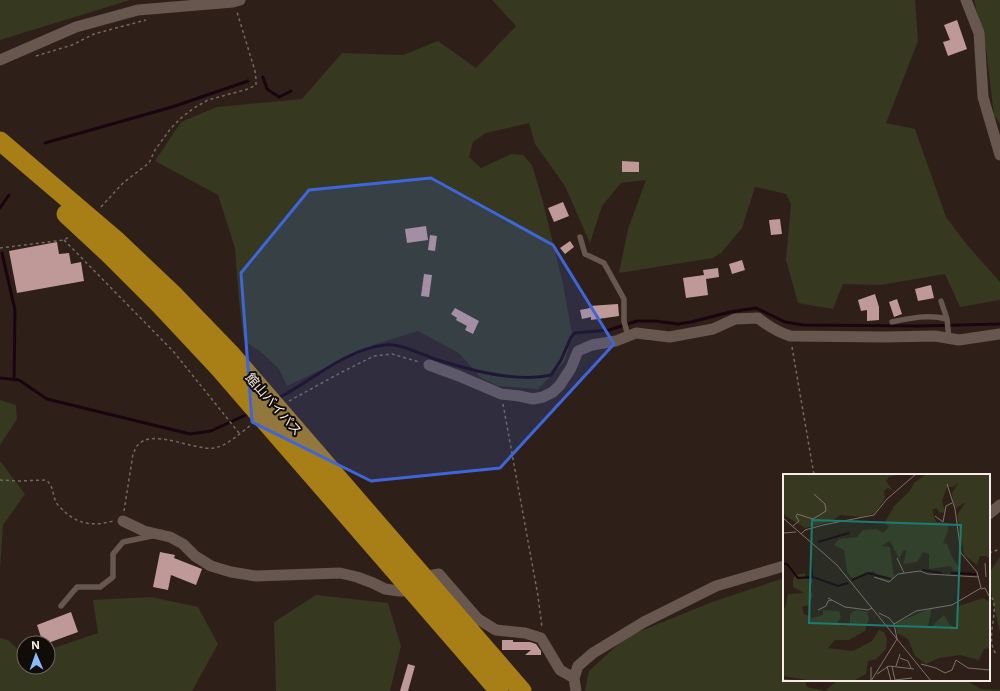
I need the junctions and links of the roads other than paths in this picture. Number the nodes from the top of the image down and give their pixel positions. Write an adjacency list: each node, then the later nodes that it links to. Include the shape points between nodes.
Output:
1 (966, 0): 6 (street, via 979,33 983,97)
2 (237, 1): 3 (street, via 138,10 76,27)
3 (0, 60)
4 (0, 140): 15 (highway, 館山バイパス, via 116,240 175,296 230,353)
5 (0, 155): 15 (highway, 館山バイパス, via 110,255)
6 (1000, 155)
7 (580, 238): 11 (lane, via 585,254 604,263 624,298 624,321)
8 (941, 301): 9 (lane)
9 (948, 321): 10 (lane, via 926,317); 13 (lane)
10 (892, 322)
11 (628, 333): 13 (street, via 670,337 713,329 735,319 758,318 768,326 790,336); 14 (street, via 616,341 592,345 578,351 560,385 544,397 533,399 501,394)
12 (1000, 334): 13 (street, via 959,340)
13 (949, 335)
14 (429, 365)
15 (252, 392): 21 (highway, 館山バイパス, via 281,416)
16 (1000, 505): 17 (street)
17 (990, 513)
18 (123, 521): 19 (street, via 144,531)
19 (160, 534): 21 (street, via 183,544 210,566 243,575 340,573 399,592); 22 (lane, via 123,542 113,554 113,577 100,586 77,587)
20 (783, 566): 23 (street, via 716,586 644,622 593,653 578,666)
21 (416, 582): 23 (street, via 439,574 478,619 496,630 525,633 541,638 560,670); 24 (highway, 館山バイパス); 25 (highway, 館山バイパス)
22 (61, 606)
23 (574, 678): 26 (street)
24 (499, 691)
25 (522, 691)
26 (576, 691)

